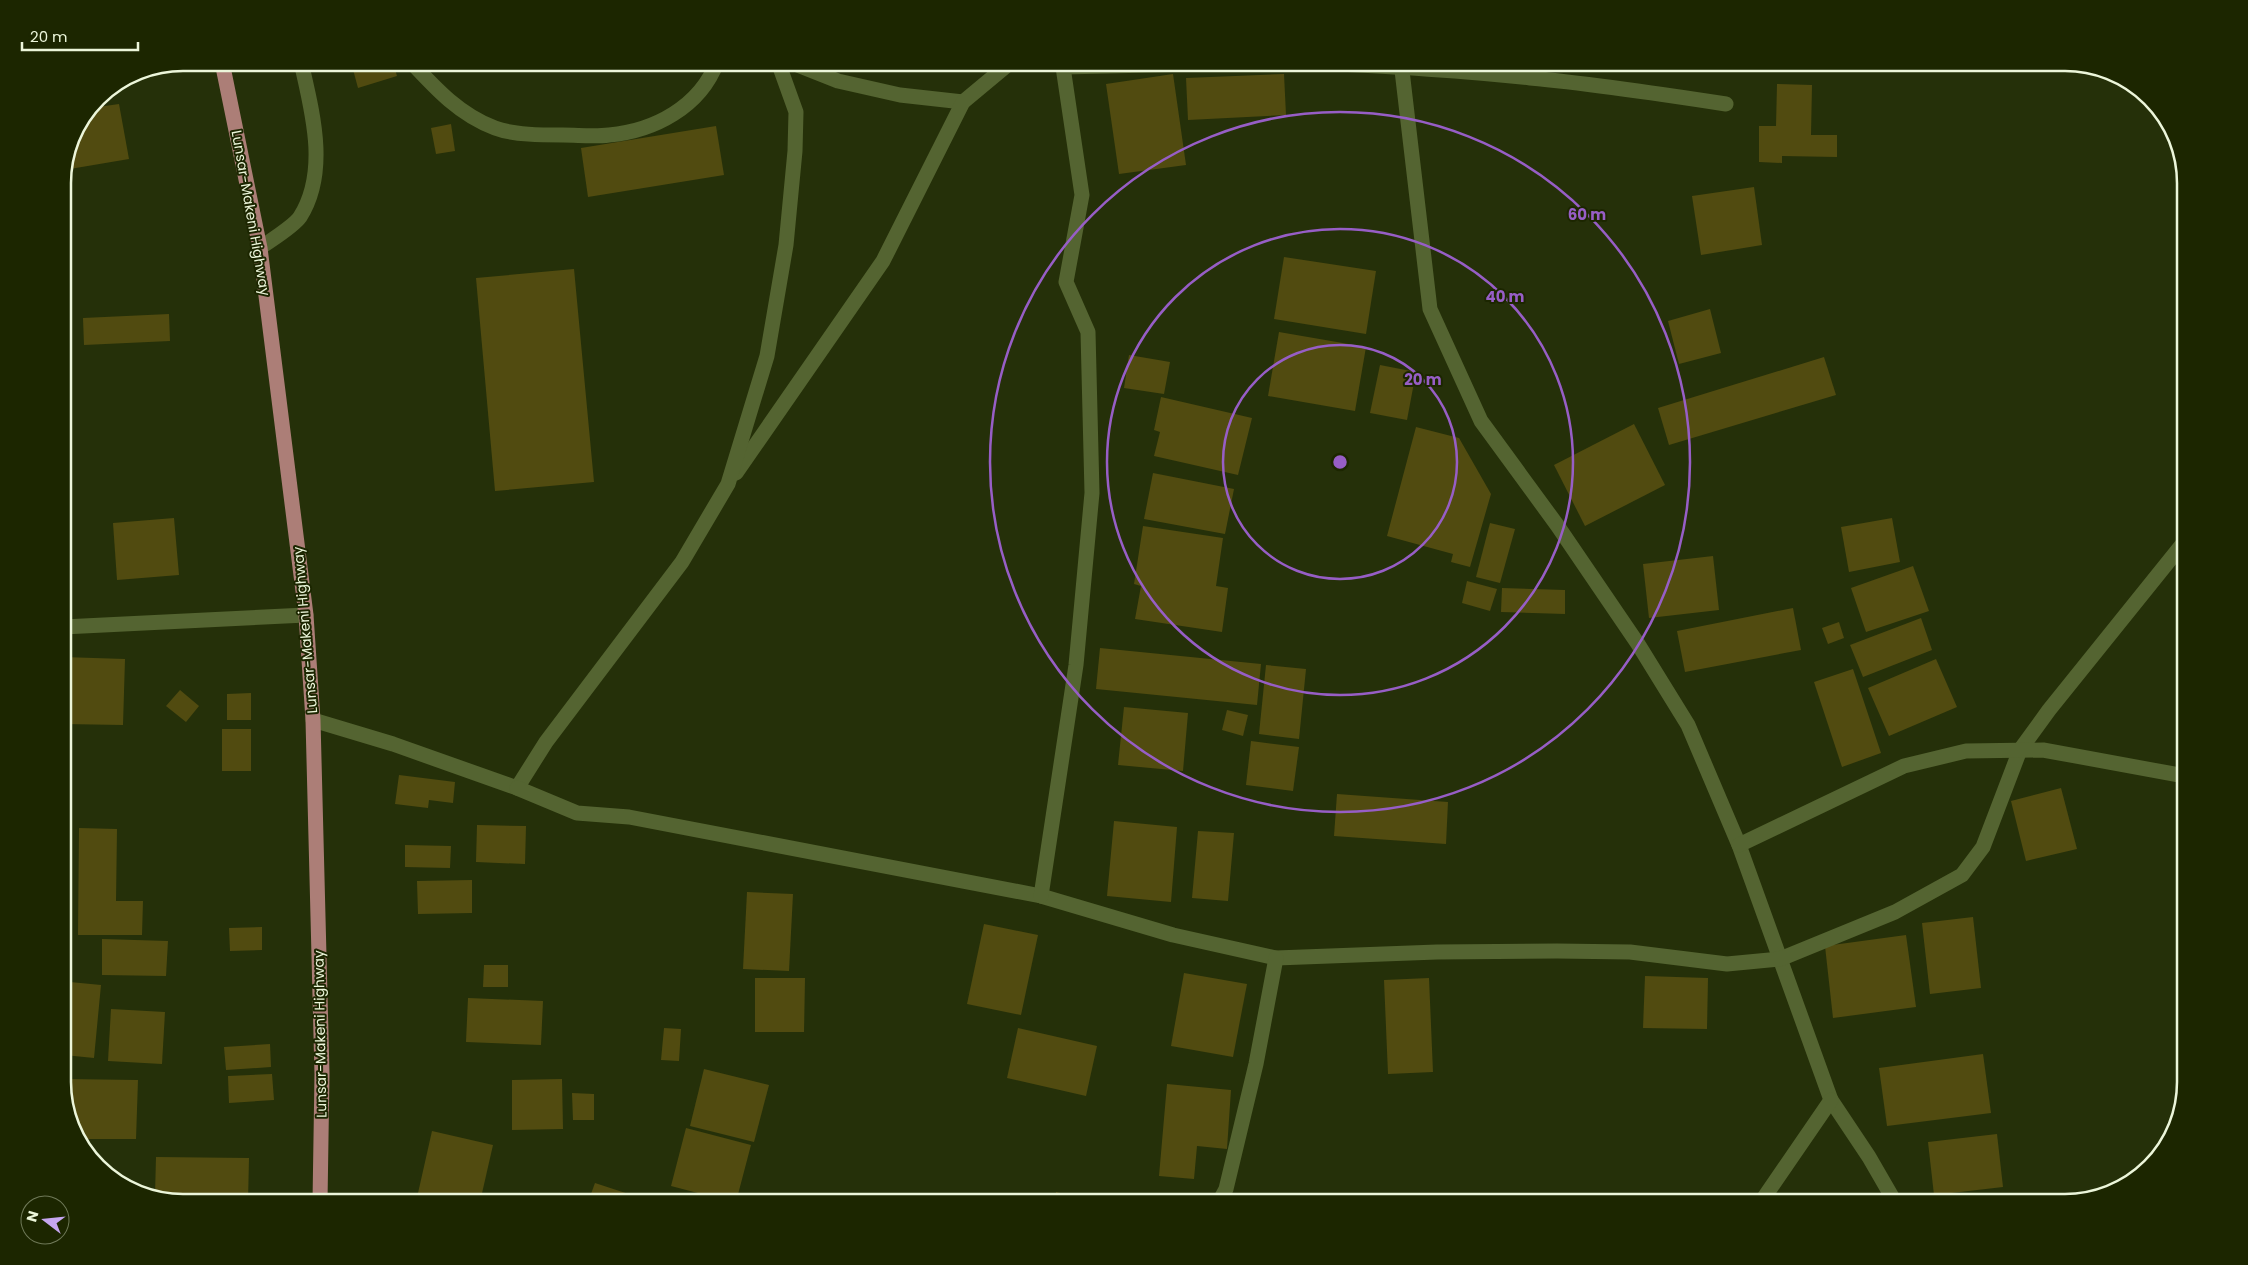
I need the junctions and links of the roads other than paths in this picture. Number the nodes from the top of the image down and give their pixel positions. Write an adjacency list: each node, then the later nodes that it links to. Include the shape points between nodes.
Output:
1 (224, 71): 13 (main road, Lunsar-Makeni Highway)
2 (303, 71): 13 (street, via 316,129 313,187 299,218)
3 (419, 71): 4 (street, via 467,115 496,129 542,136 609,135 650,127 689,105)
4 (714, 71)
5 (781, 71): 14 (street, via 796,112 796,151 786,246 767,356)
6 (814, 71): 11 (street, via 847,83 900,95)
7 (1000, 71): 11 (street)
8 (1062, 71): 23 (street, via 1082,195 1066,282 1088,332 1092,493 1076,665)
9 (1402, 71): 22 (street, via 1430,309 1481,421 1557,525 1638,644 1688,725)
10 (1460, 71): 12 (street, via 1577,83)
11 (963, 102): 14 (street, via 883,261)
12 (1726, 104)
13 (260, 248): 16 (main road, Lunsar-Makeni Highway)
14 (728, 484): 21 (street, via 682,562 546,742)
15 (2177, 551): 19 (street)
16 (306, 615): 17 (street); 18 (main road, Lunsar-Makeni Highway)
17 (71, 627)
18 (313, 720): 21 (street, via 393,744); 27 (main road, Lunsar-Makeni Highway, via 322,1074)
19 (2020, 750): 20 (street, via 2042,750); 22 (street, via 1966,751 1904,766); 25 (street, via 1983,847 1962,875 1895,912)
20 (2177, 775)
21 (517, 788): 23 (street, via 577,814 629,817)
22 (1739, 845): 25 (street)
23 (1041, 896): 24 (street, via 1173,935)
24 (1276, 958): 25 (street, via 1557,951 1630,952 1727,964); 28 (street, via 1254,1074)
25 (1780, 959): 26 (street)
26 (1832, 1100): 29 (street); 30 (street)
27 (320, 1194)
28 (1223, 1194)
29 (1767, 1194)
30 (1890, 1194)

